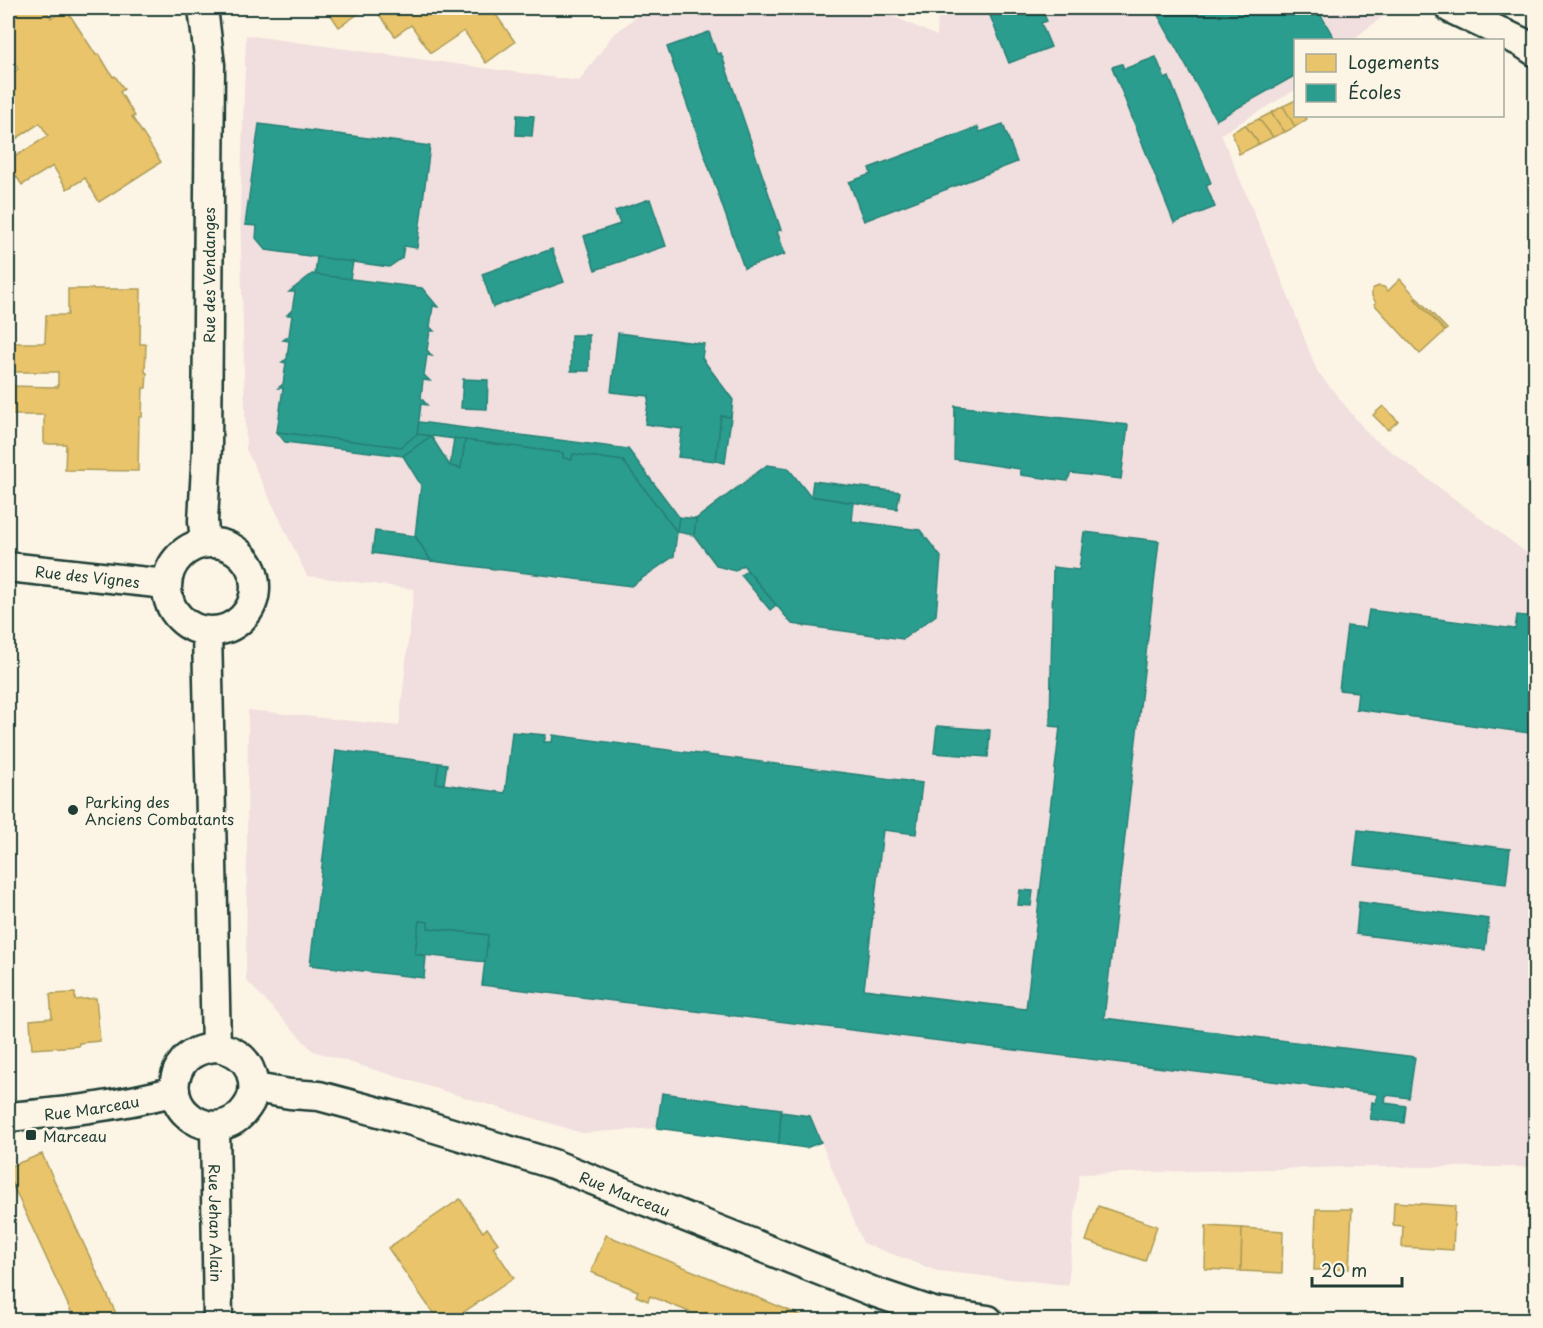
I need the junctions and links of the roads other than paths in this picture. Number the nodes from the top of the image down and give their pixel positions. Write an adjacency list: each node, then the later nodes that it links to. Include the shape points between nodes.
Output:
1 (203, 8): 4 (street, Rue des Vendanges, via 210,65 203,521)
2 (1450, 8): 3 (street)
3 (1536, 52)
4 (206, 542): 6 (street, via 178,556); 7 (street, via 224,544 240,552 252,568 256,586 253,604 242,619 226,629)
5 (8, 567): 6 (street, Rue des Vignes)
6 (166, 584): 7 (street, via 177,616 191,627)
7 (207, 632): 8 (street)
8 (216, 1047): 9 (street, via 244,1060); 10 (street, via 191,1054 182,1063 176,1074)
9 (255, 1088): 12 (street, via 243,1114); 14 (street, Rue Marceau, via 319,1096 553,1164 874,1292 933,1312)
10 (175, 1091): 11 (street, Rue Marceau, via 69,1111); 12 (street, via 189,1117)
11 (8, 1117)
12 (215, 1127): 13 (street, Rue Jehan Alain)
13 (218, 1320)
14 (988, 1320)

